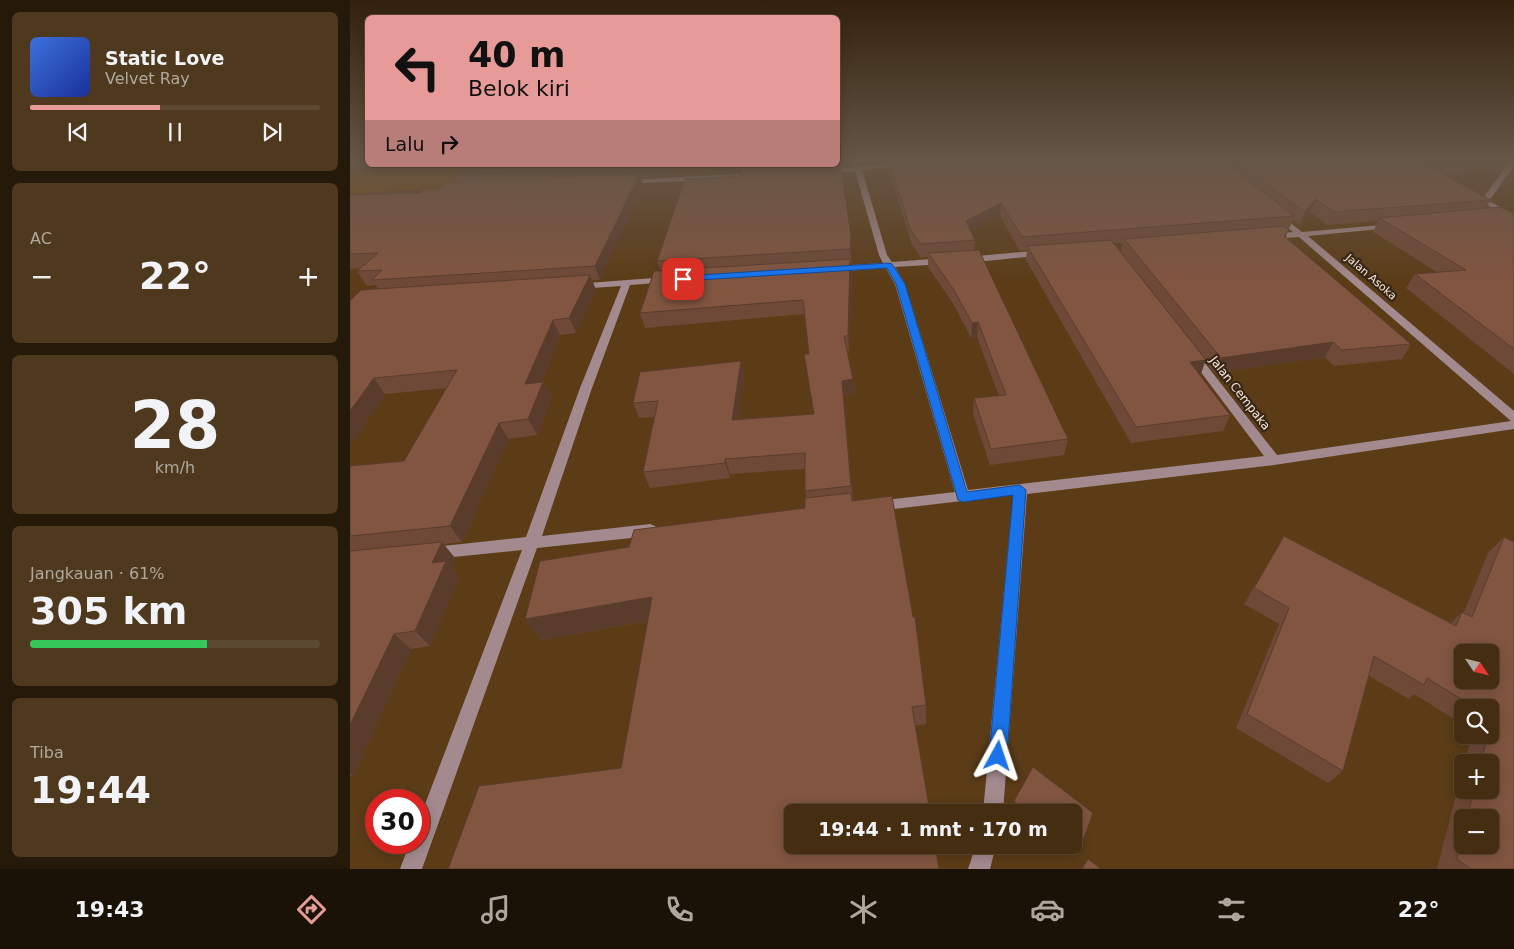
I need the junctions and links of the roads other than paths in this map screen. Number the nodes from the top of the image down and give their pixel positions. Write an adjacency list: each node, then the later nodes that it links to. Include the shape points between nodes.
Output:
1 (867, 201): 10 (street)
2 (1484, 201): 5 (street)
3 (1268, 207): 7 (street, Jalan Asoka)
4 (1489, 216): 5 (street)
5 (1511, 216)
6 (1402, 225): 7 (street)
7 (1304, 235): 8 (street); 16 (street, Jalan Asoka)
8 (1256, 238)
9 (1053, 252): 10 (street)
10 (889, 266): 11 (street); 20 (street, via 900,284)
11 (822, 270)
12 (676, 279): 13 (street)
13 (627, 282): 14 (street); 23 (street)
14 (568, 286)
15 (1183, 342): 18 (street, Jalan Cempaka)
16 (1514, 418)
17 (1514, 425): 18 (street)
18 (1274, 460): 19 (street)
19 (1020, 490): 20 (street); 25 (street)
20 (963, 497): 21 (street)
21 (865, 507)
22 (669, 528): 23 (street)
23 (532, 542): 24 (street); 27 (street)
24 (417, 554)
25 (994, 804)
26 (983, 854): 28 (street)
27 (411, 869)
28 (979, 869)

